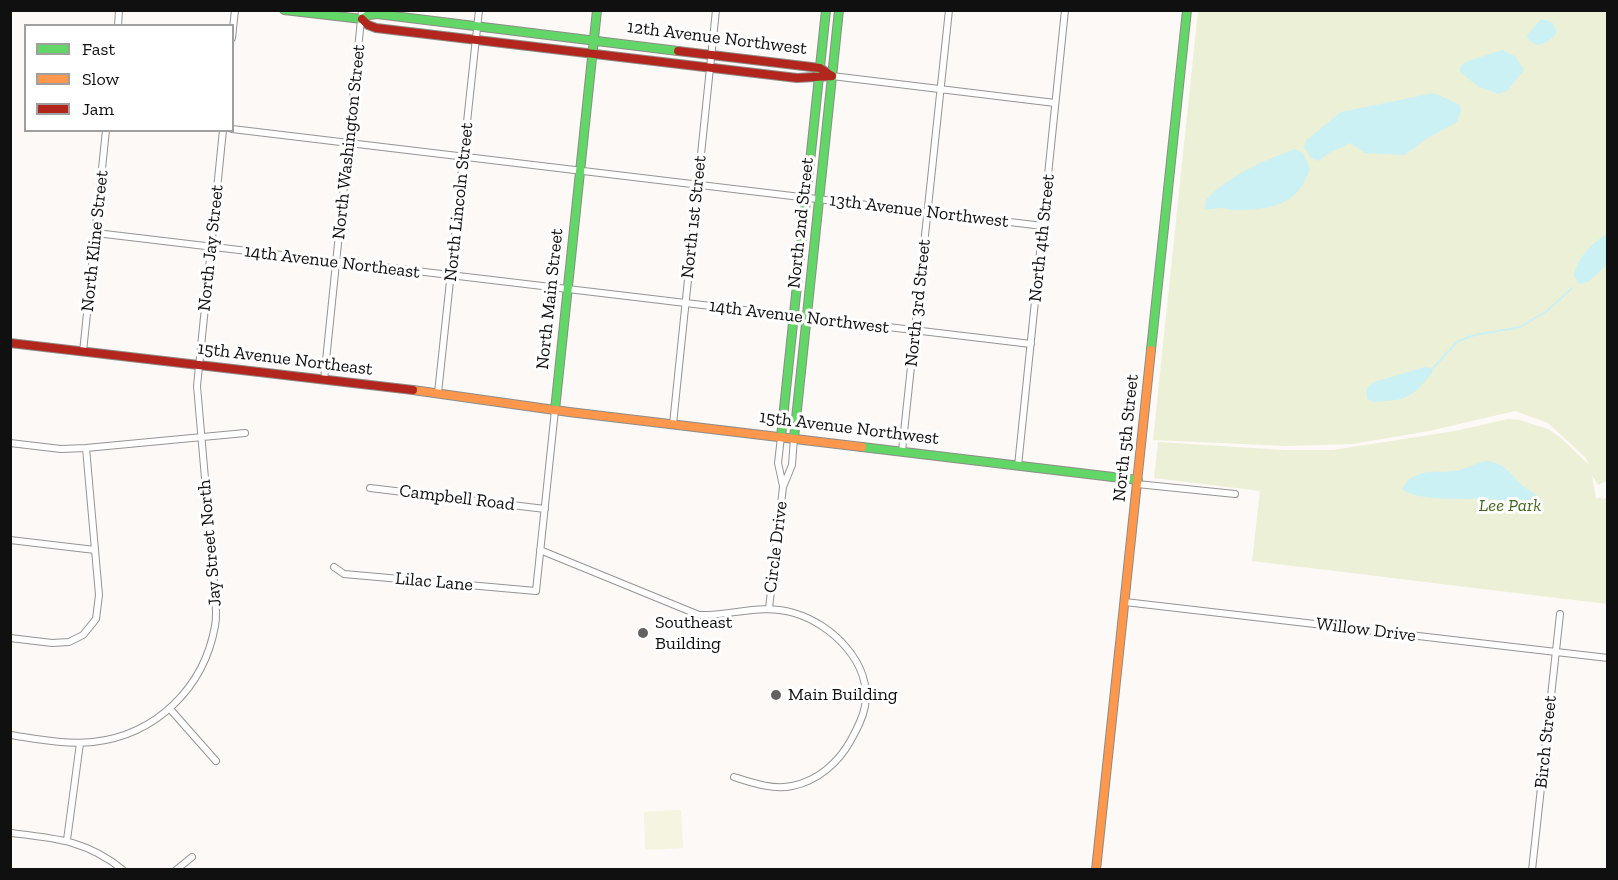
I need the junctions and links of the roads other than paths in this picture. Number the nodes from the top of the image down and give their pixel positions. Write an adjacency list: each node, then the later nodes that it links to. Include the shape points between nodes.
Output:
1 (284, 10): 10 (street)
2 (479, 10): 11 (street, North Lincoln Street)
3 (597, 10): 13 (street, North Main Street)
4 (716, 10): 15 (street, North 1st Street)
5 (826, 10): 17 (street, North 2nd Street)
6 (839, 10): 18 (street, North 2nd Street)
7 (949, 10): 20 (street, North 3rd Street)
8 (1065, 10): 21 (street, North 4th Street)
9 (1187, 10): 58 (street, North 5th Street)
10 (362, 15): 11 (street, 12th Avenue Northwest); 12 (street, 12th Avenue Northwest, via 368,25 376,28); 25 (street, North Washington Street)
11 (477, 26): 12 (street, North Lincoln Street); 13 (street, 12th Avenue Northwest)
12 (476, 40): 14 (street, 12th Avenue Northwest); 26 (street, North Lincoln Street)
13 (594, 40): 14 (street, North Main Street); 15 (street, 12th Avenue Northwest)
14 (593, 53): 16 (street, 12th Avenue Northwest); 27 (street, North Main Street)
15 (712, 54): 16 (street, North 1st Street); 17 (street, 12th Avenue Northwest)
16 (710, 68): 19 (street, 12th Avenue Northwest); 28 (street, North 1st Street)
17 (820, 68): 18 (street, 12th Avenue Northwest); 19 (street, North 2nd Street)
18 (832, 76): 19 (street, 12th Avenue Northwest); 20 (street, 12th Avenue Northwest); 30 (street, North 2nd Street)
19 (819, 78): 29 (street, North 2nd Street)
20 (941, 89): 21 (street, 12th Avenue Northwest); 31 (street, North 3rd Street)
21 (1055, 103): 32 (street, North 4th Street)
22 (234, 129): 25 (street, 13th Avenue Northwest)
23 (106, 132): 33 (street, North Kline Street)
24 (223, 132): 34 (street, North Jay Street)
25 (349, 142): 26 (street, 13th Avenue Northwest); 35 (street, North Washington Street)
26 (463, 157): 27 (street, 13th Avenue Northwest); 36 (street, North Lincoln Street)
27 (581, 170): 28 (street, 13th Avenue Northwest); 37 (street, North Main Street)
28 (698, 184): 29 (street, 13th Avenue Northwest); 38 (street, North 1st Street)
29 (806, 198): 30 (street, 13th Avenue Northwest); 39 (street, North 2nd Street)
30 (820, 199): 31 (street, 13th Avenue Northwest); 40 (street, North 2nd Street)
31 (927, 212): 32 (street, 13th Avenue Northwest); 41 (street, North 3rd Street)
32 (1043, 226): 43 (street, North 4th Street)
33 (96, 233): 34 (street, 14th Avenue Northeast); 44 (street, North Kline Street)
34 (211, 248): 35 (street, 14th Avenue Northeast); 45 (street, North Jay Street)
35 (336, 262): 36 (street, 14th Avenue Northeast); 46 (street, North Washington Street)
36 (451, 276): 37 (street, 14th Avenue Northeast); 47 (street, North Lincoln Street)
37 (568, 289): 38 (street, 14th Avenue Northwest); 48 (street, North Main Street)
38 (685, 303): 39 (street, 14th Avenue Northwest); 49 (street, North 1st Street)
39 (794, 316): 40 (street, 14th Avenue Northwest); 52 (street, North 2nd Street)
40 (807, 318): 41 (street, 14th Avenue Northwest); 53 (street, North 2nd Street)
41 (915, 331): 43 (street, 14th Avenue Northwest); 56 (street, North 3rd Street)
42 (10, 343): 44 (street, 15th Avenue Northeast)
43 (1030, 344): 57 (street, North 4th Street)
44 (83, 352): 45 (street, 15th Avenue Northeast)
45 (198, 366): 46 (street, 15th Avenue Northeast); 51 (street, Jay Street North)
46 (324, 380): 47 (street, 15th Avenue Northeast)
47 (438, 393): 48 (street, 15th Avenue Northeast)
48 (555, 410): 49 (street, 15th Avenue Northwest); 62 (street, North Main Street)
49 (673, 424): 52 (street, 15th Avenue Northwest)
50 (245, 433): 51 (street)
51 (200, 437): 55 (street); 74 (street, Jay Street North, via 216,618 200,670)
52 (781, 437): 53 (street, 15th Avenue Northwest); 59 (street, Circle Drive, via 778,463)
53 (794, 438): 56 (street, 15th Avenue Northwest); 59 (street, Circle Drive, via 792,465)
54 (10, 443): 55 (street)
55 (86, 448): 64 (street)
56 (902, 451): 57 (street, 15th Avenue Northwest)
57 (1018, 466): 58 (street, 15th Avenue Northwest)
58 (1138, 482): 61 (street, 15th Avenue Northwest); 68 (street, North 5th Street)
59 (783, 486): 69 (street, Circle Drive)
60 (370, 488): 62 (street, Campbell Road)
61 (1235, 494)
62 (545, 509): 65 (street, North Main Street)
63 (10, 540): 64 (street)
64 (95, 550): 71 (street, via 99,595 93,625 69,642)
65 (540, 550): 67 (street, North Main Street); 69 (street, Circle Drive, via 699,615)
66 (334, 567): 67 (street, Lilac Lane, via 344,574)
67 (536, 591)
68 (1125, 602): 72 (street, Willow Drive); 84 (street, North 5th Street)
69 (769, 608): 78 (street, Circle Drive, via 793,612 832,631 861,672 865,706 847,748 816,777 781,788)
70 (1560, 614): 72 (street, Birch Street)
71 (10, 638)
72 (1556, 652): 73 (street, Willow Drive); 85 (street, Birch Street)
73 (1608, 658)
74 (170, 709): 76 (street, Jay Street North, via 128,735); 77 (street)
75 (10, 735): 76 (street, Jay Street North)
76 (80, 742): 80 (street)
77 (216, 761)
78 (734, 777)
79 (10, 833): 80 (street)
80 (67, 840): 82 (street, via 93,850)
81 (192, 857): 83 (street)
82 (123, 870)
83 (176, 870)
84 (1096, 870)
85 (1532, 870)

